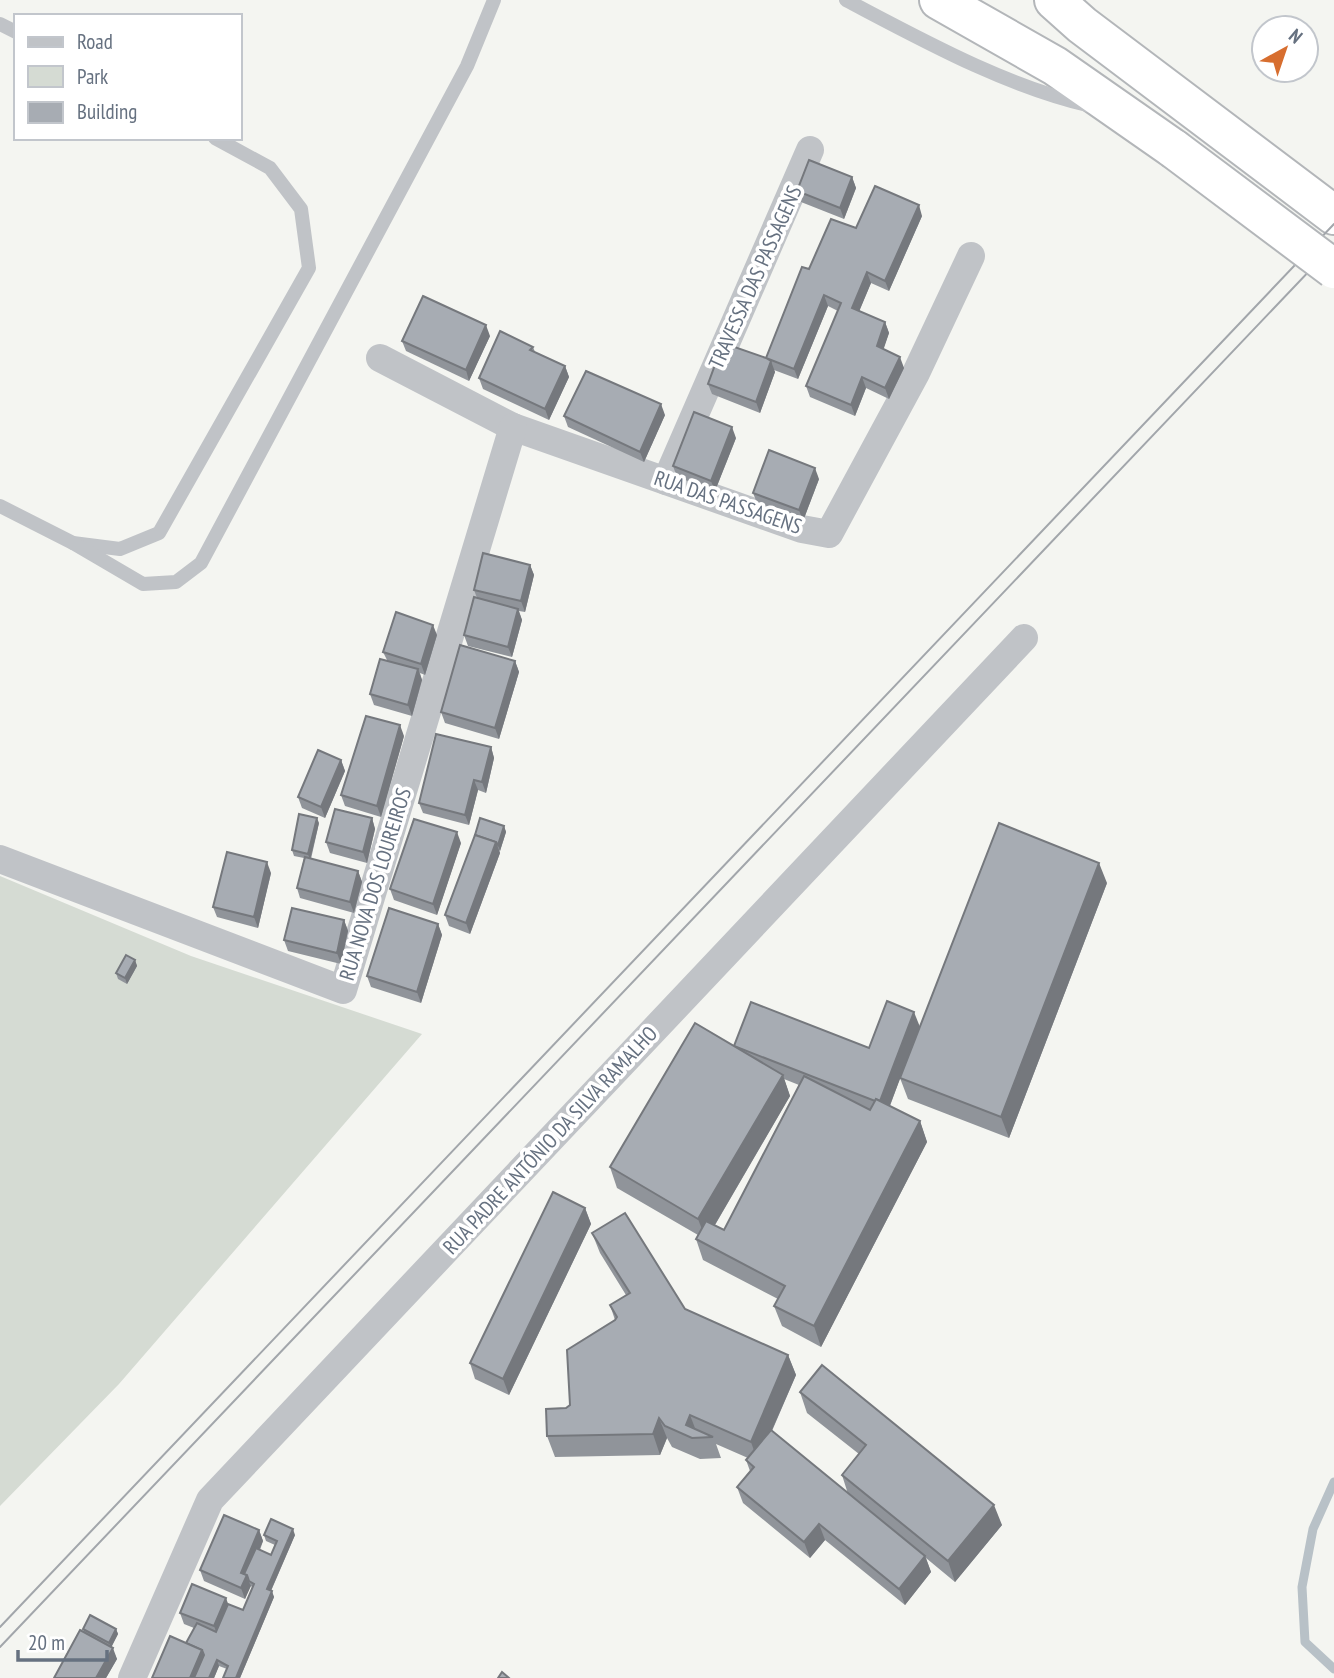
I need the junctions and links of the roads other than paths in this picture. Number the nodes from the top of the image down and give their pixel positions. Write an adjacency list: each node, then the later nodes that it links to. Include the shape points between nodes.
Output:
1 (494, 0): 15 (lane, via 467,66 201,563 176,582 144,584)
2 (846, 0): 5 (lane, via 929,44 1053,97)
3 (939, 0): 5 (highway, via 1036,55)
4 (1054, 0): 8 (highway)
5 (1127, 115): 10 (highway, bridge)
6 (219, 140): 15 (lane, via 270,168 301,209 309,268 159,533 120,549)
7 (810, 150): 13 (street, TRAVESSA DAS PASSAGENS)
8 (1334, 215)
9 (971, 256): 13 (street, RUA DAS PASSAGENS, via 916,373 829,534 802,529)
10 (1334, 269)
11 (380, 358): 12 (street, RUA DAS PASSAGENS)
12 (513, 427): 13 (street, RUA DAS PASSAGENS); 17 (street, RUA NOVA DOS LOUREIROS, via 343,990)
13 (666, 481)
14 (0, 506): 15 (lane)
15 (73, 543)
16 (1024, 638): 18 (street, RUA PADRE ANTÓNIO DA SILVA RAMALHO, via 210,1500)
17 (0, 859)
18 (132, 1678)

